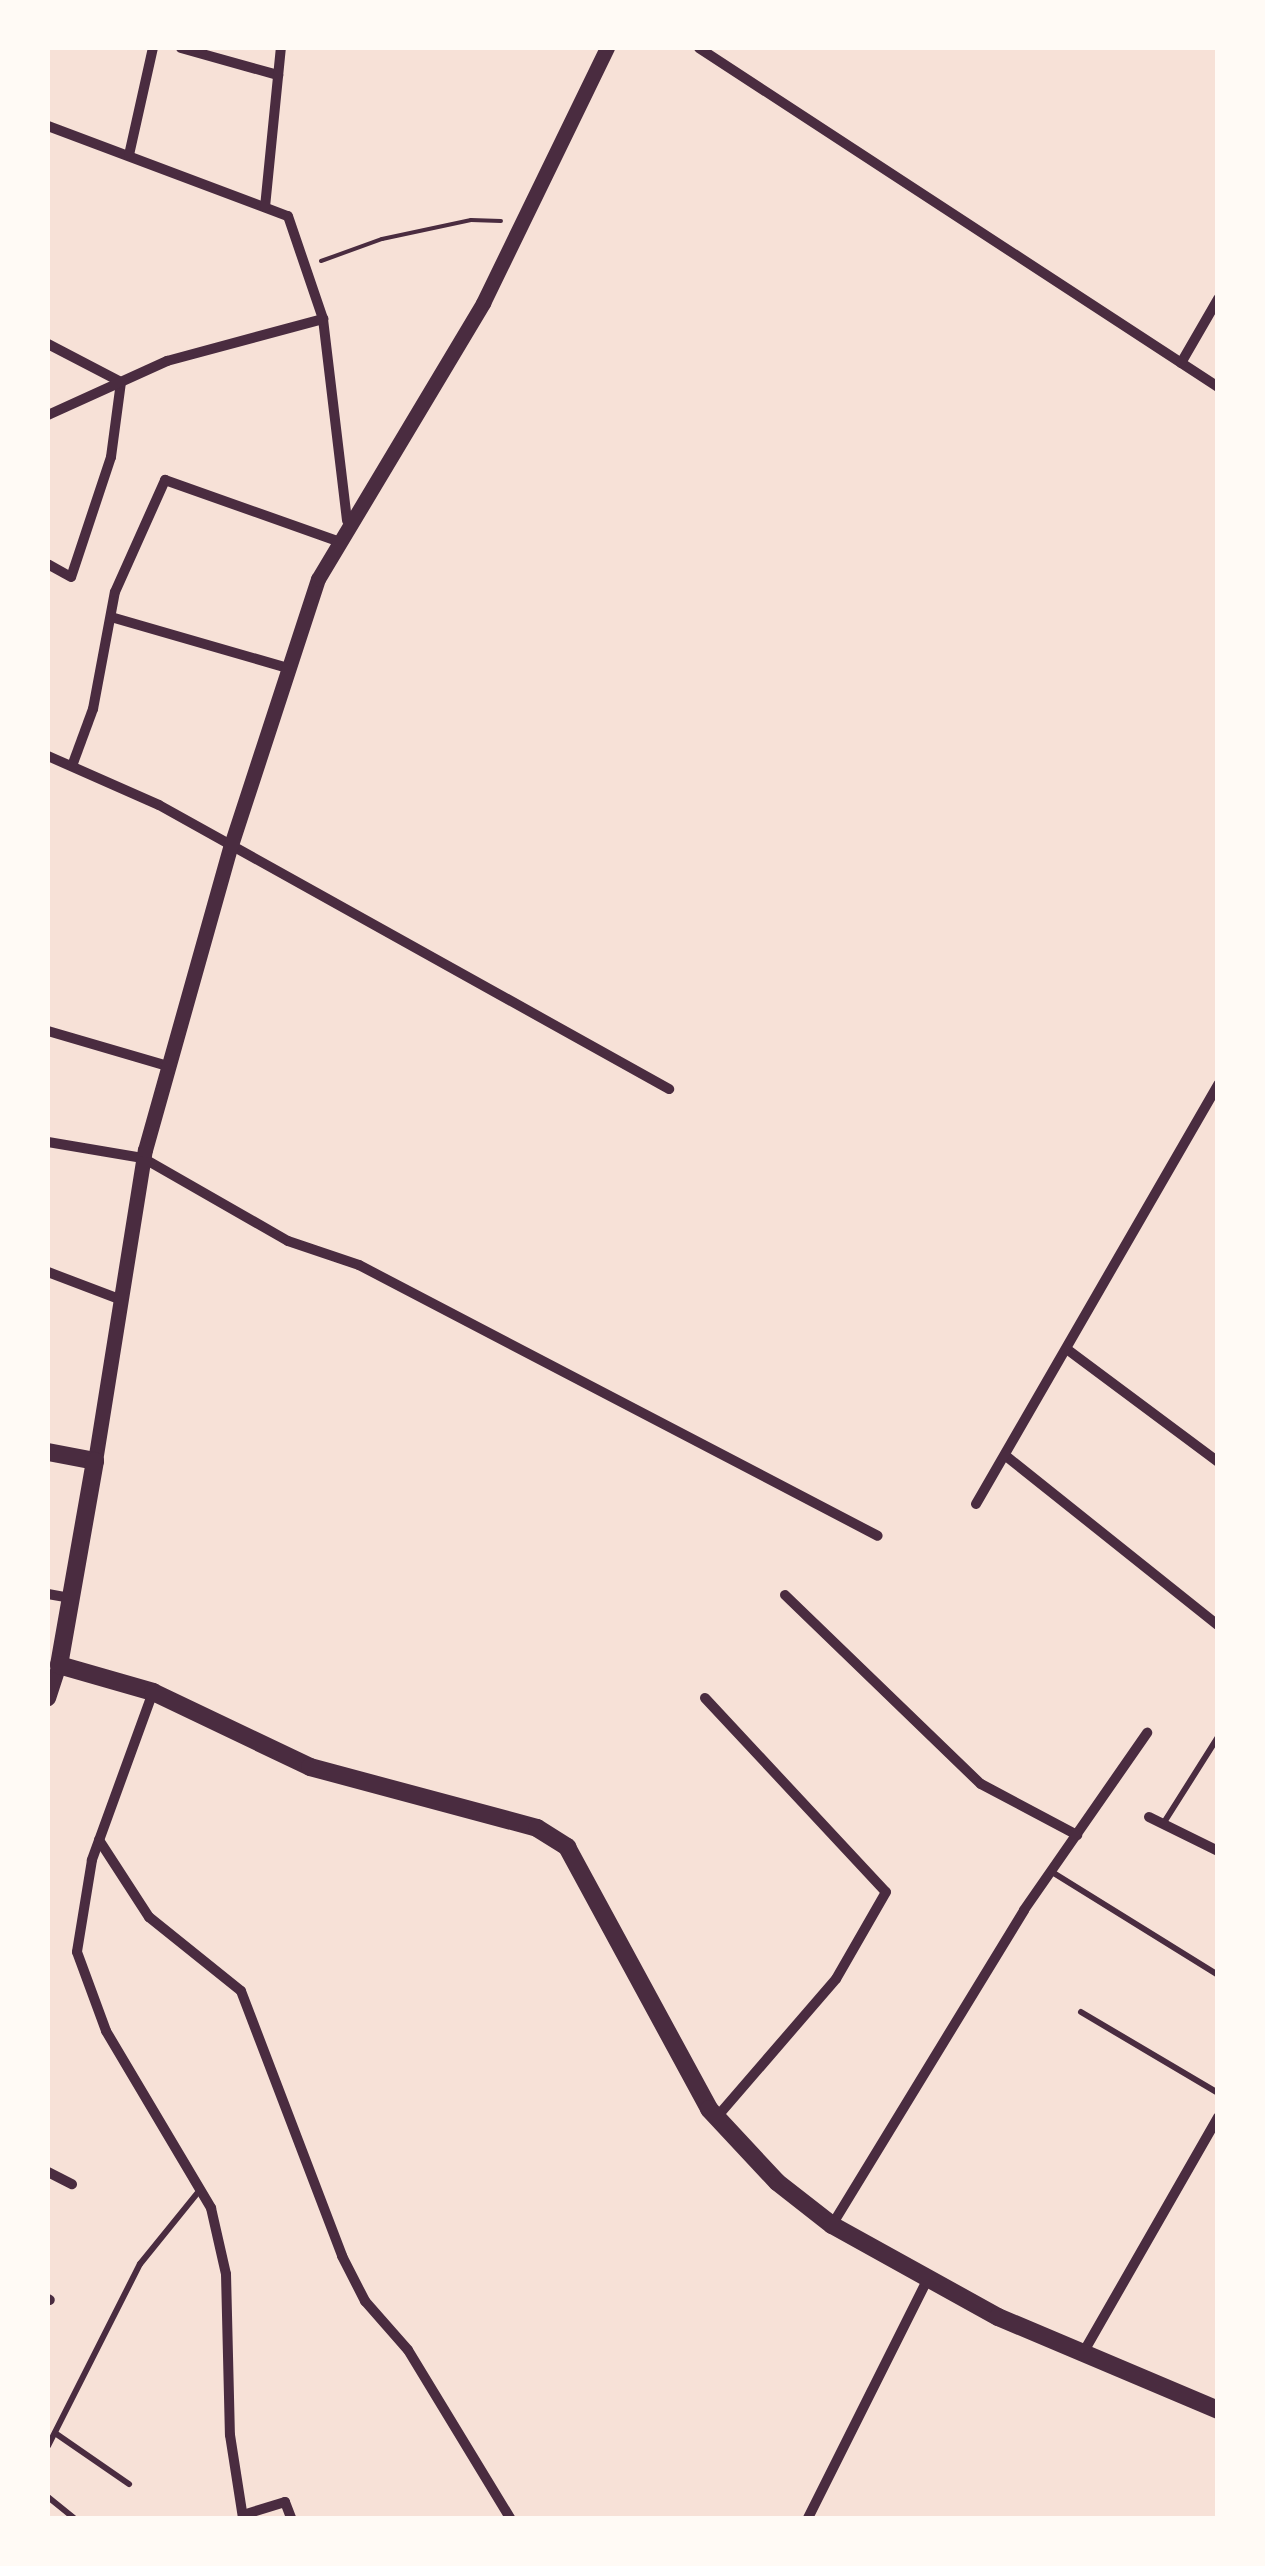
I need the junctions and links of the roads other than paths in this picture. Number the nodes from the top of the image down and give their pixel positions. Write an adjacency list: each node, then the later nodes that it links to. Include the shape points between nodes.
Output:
1 (153, 48): 8 (street)
2 (180, 48): 6 (street)
3 (281, 48): 6 (street)
4 (607, 48): 17 (street, via 525,223)
5 (699, 48): 13 (street)
6 (278, 76): 9 (street)
7 (48, 126): 8 (street)
8 (129, 156): 9 (street)
9 (265, 207): 11 (street, via 288,216)
10 (1218, 299): 13 (street)
11 (323, 319): 14 (street, via 167,361); 17 (street)
12 (48, 344): 14 (street)
13 (1181, 363): 15 (street)
14 (120, 382): 16 (street); 19 (street, via 110,457 71,577)
15 (1218, 386)
16 (48, 414)
17 (347, 521): 18 (street)
18 (337, 541): 20 (street, via 165,480); 21 (street)
19 (48, 564)
20 (111, 617): 21 (street); 23 (street, via 93,709)
21 (291, 668): 24 (street)
22 (48, 756): 23 (street)
23 (72, 766): 24 (street, via 159,804)
24 (230, 848): 26 (street); 28 (street)
25 (48, 1031): 26 (street)
26 (168, 1066): 30 (street)
27 (1218, 1084): 33 (street)
28 (669, 1089)
29 (48, 1142): 30 (street)
30 (143, 1158): 32 (street); 39 (street, via 288,1241 359,1265)
31 (48, 1272): 32 (street)
32 (119, 1298): 36 (street)
33 (1068, 1350): 35 (street); 37 (street)
34 (48, 1452): 36 (main road)
35 (1006, 1456): 38 (street); 43 (street)
36 (94, 1461): 42 (main road)
37 (1218, 1462)
38 (976, 1504)
39 (878, 1536)
40 (48, 1594): 42 (street)
41 (785, 1595): 52 (street, via 980,1784)
42 (70, 1598): 44 (main road)
43 (1218, 1625)
44 (59, 1665): 45 (main road); 46 (street)
45 (154, 1692): 53 (street); 60 (main road, via 310,1766 537,1828 567,1848)
46 (48, 1698)
47 (705, 1698): 60 (street, via 886,1892 836,1979)
48 (1147, 1733): 52 (street)
49 (1218, 1737): 51 (lane)
50 (1149, 1817): 51 (street)
51 (1163, 1824): 54 (street)
52 (1076, 1836): 55 (street)
53 (100, 1840): 63 (street, via 77,1952 106,2031); 75 (street, via 150,1917 240,1991 350,2271 365,2300 408,2350)
54 (1218, 1852)
55 (1052, 1872): 56 (lane); 64 (street)
56 (1218, 1975)
57 (1080, 2012): 58 (lane)
58 (1218, 2093)
59 (1218, 2117): 66 (street)
60 (716, 2118): 64 (main road, via 777,2182)
61 (48, 2172): 62 (street)
62 (72, 2184)
63 (200, 2190): 68 (lane, via 140,2264); 72 (street, via 211,2208 226,2274 230,2434)
64 (832, 2225): 65 (main road)
65 (929, 2277): 66 (main road, via 998,2317); 76 (street)
66 (1083, 2353): 67 (main road)
67 (1218, 2410)
68 (55, 2433): 69 (lane); 70 (lane)
69 (48, 2446)
70 (130, 2484)
71 (48, 2497): 73 (lane)
72 (243, 2517): 74 (street, via 284,2502)
73 (74, 2518)
74 (291, 2518)
75 (510, 2518)
76 (808, 2518)

